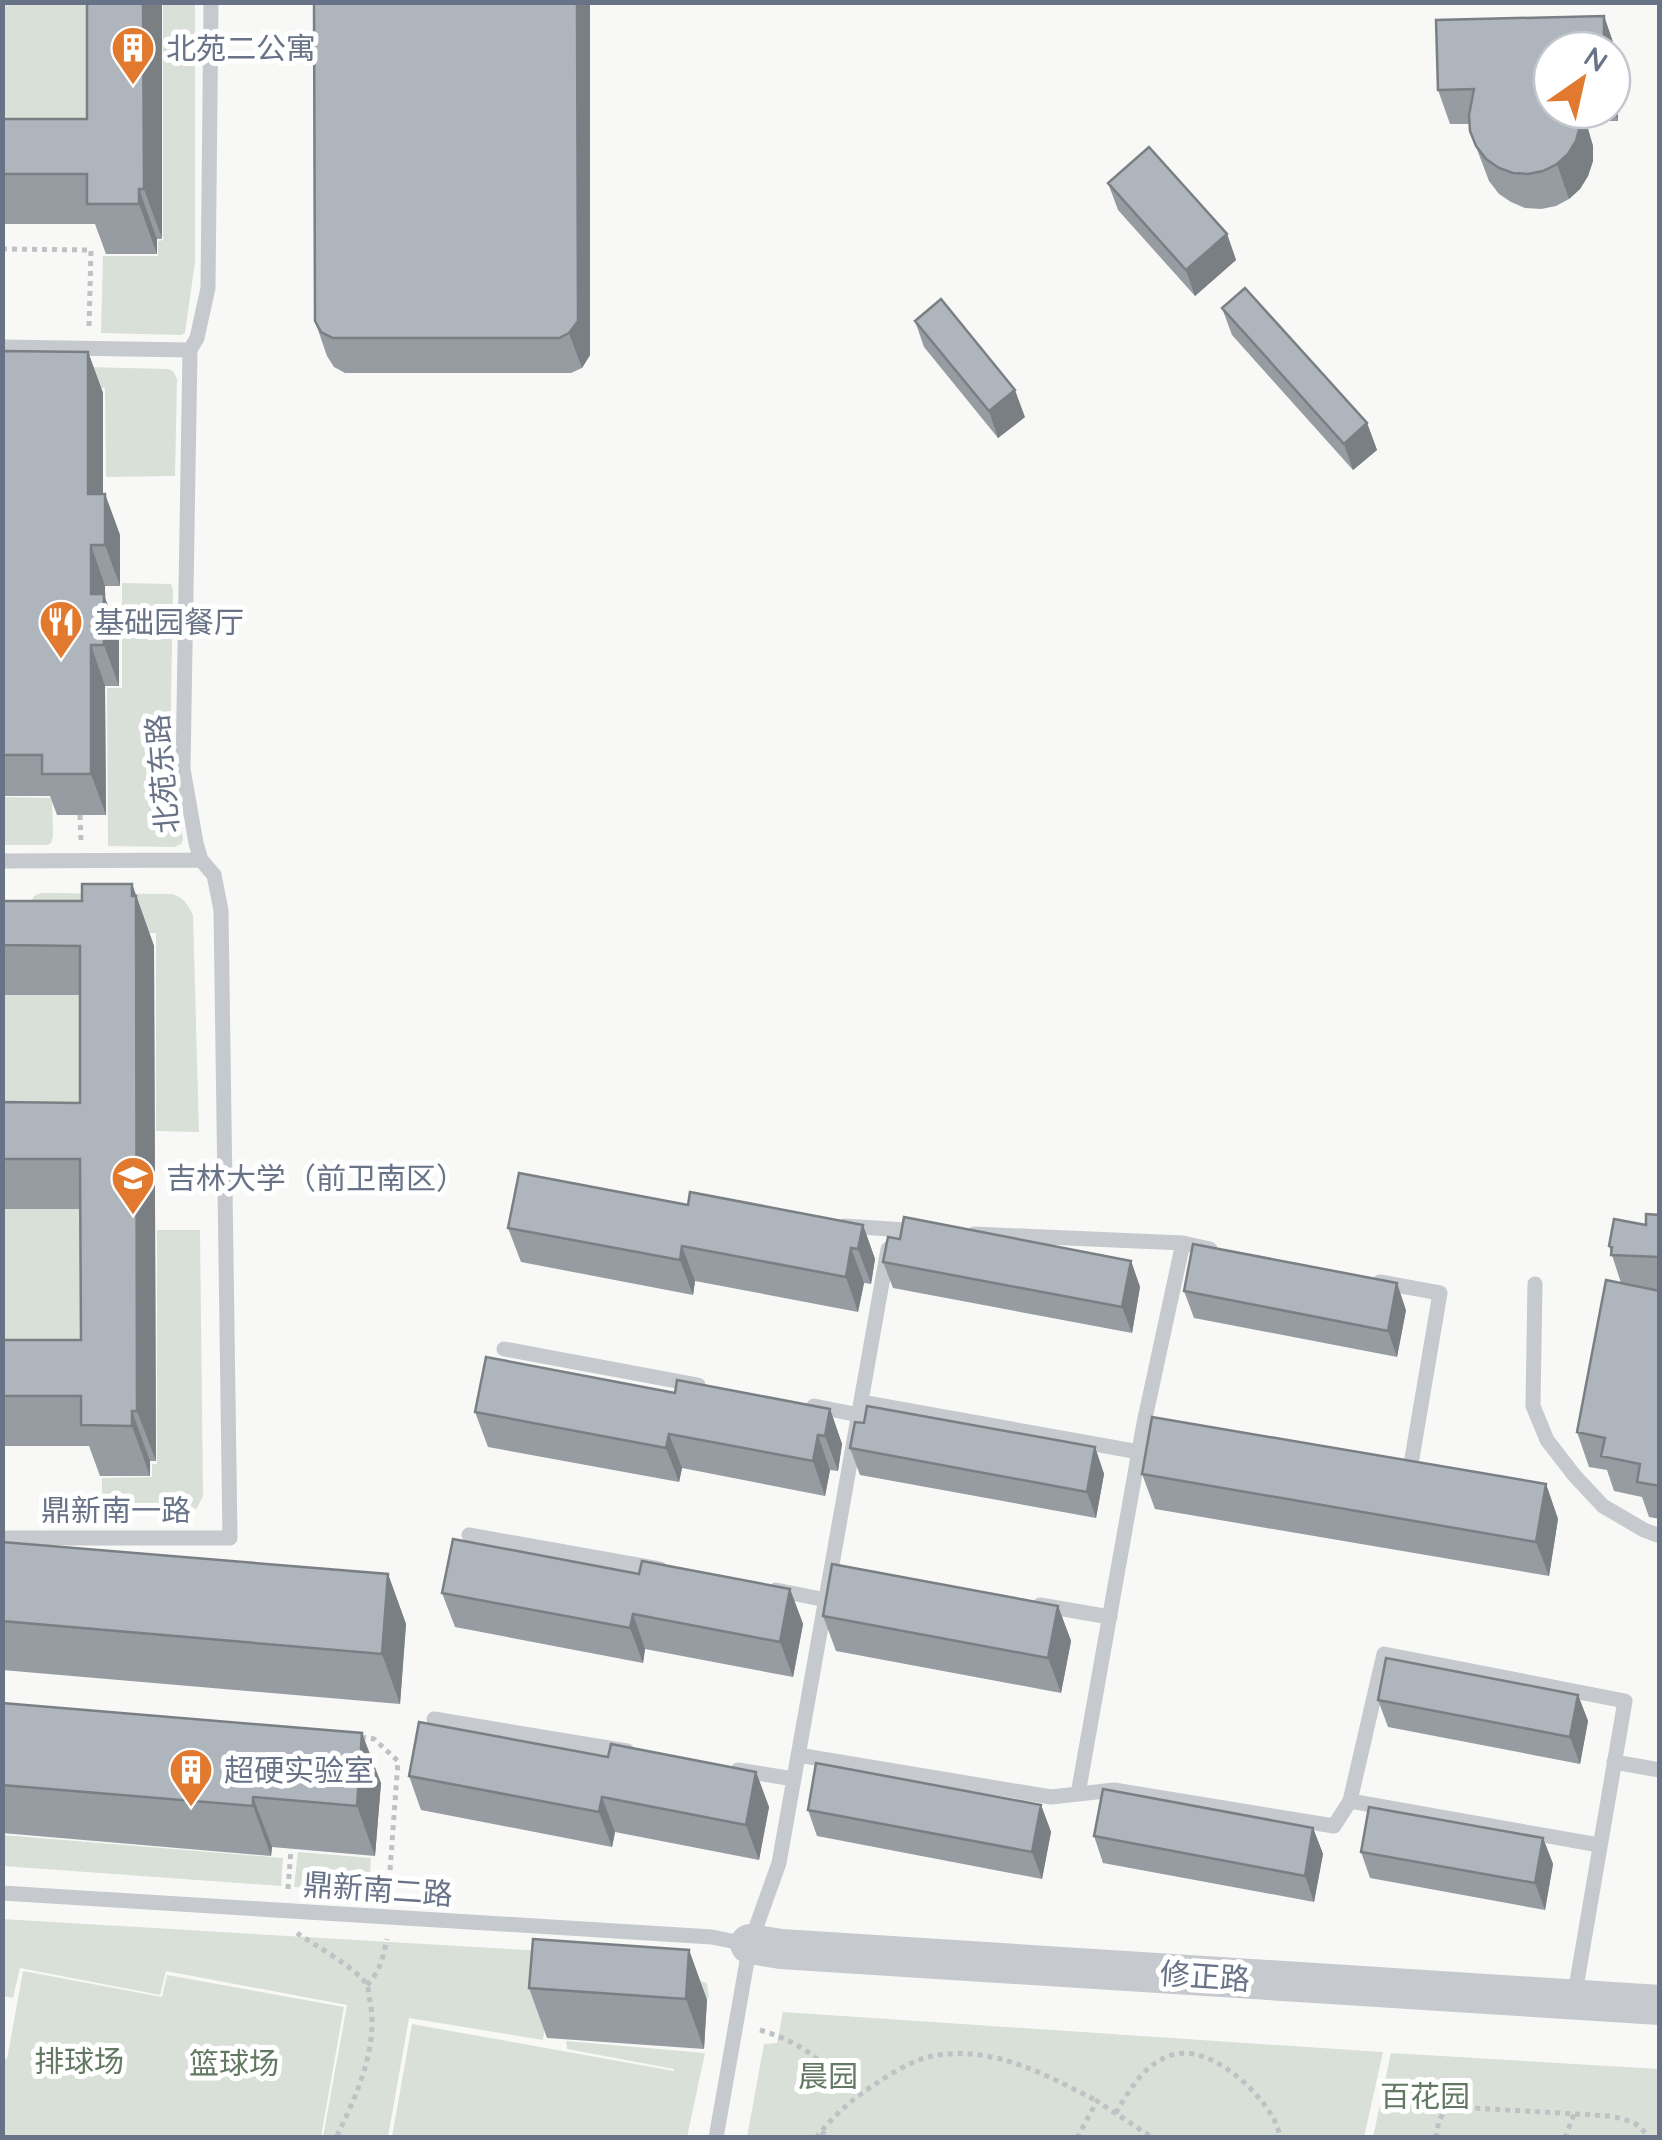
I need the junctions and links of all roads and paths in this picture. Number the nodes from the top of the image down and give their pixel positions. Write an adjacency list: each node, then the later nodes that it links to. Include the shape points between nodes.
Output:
1 (210, 2): 5 (lane, 北苑东路, via 209,276 204,316)
2 (2, 249): 3 (path, via 92,250)
3 (90, 329)
4 (2, 347): 5 (lane)
5 (190, 350): 6 (lane, 北苑东路, via 183,769)
6 (201, 860): 7 (lane); 27 (lane, 北苑东路, via 214,876 222,910)
7 (2, 861)
8 (832, 1225): 9 (lane)
9 (892, 1230): 10 (lane); 19 (lane)
10 (930, 1232)
11 (950, 1232): 12 (lane)
12 (1183, 1244): 13 (lane); 20 (lane)
13 (1220, 1250)
14 (1367, 1279): 23 (lane, via 1440,1294 1410,1470)
15 (1535, 1284): 25 (lane, via 1534,1406 1546,1440 1603,1506)
16 (504, 1349): 17 (lane)
17 (709, 1387)
18 (803, 1404): 19 (lane)
19 (860, 1408): 22 (lane); 28 (lane)
20 (1144, 1423): 21 (lane); 22 (lane)
21 (1163, 1426)
22 (1139, 1452): 34 (lane)
23 (1391, 1467)
24 (470, 1534): 29 (lane)
25 (1660, 1536)
26 (2, 1538): 27 (lane, 鼎新南一路)
27 (230, 1538)
28 (831, 1569): 30 (lane); 32 (lane)
29 (676, 1572)
30 (850, 1572)
31 (751, 1586): 32 (lane)
32 (826, 1600): 38 (lane)
33 (1017, 1601): 34 (lane)
34 (1110, 1617): 43 (lane)
35 (434, 1719): 37 (lane)
36 (355, 1737): 49 (path, via 374,1738 398,1761)
37 (642, 1754)
38 (798, 1755): 42 (lane); 43 (lane, via 1050,1797)
39 (1614, 1762): 41 (lane); 44 (lane, via 1624,1701 1384,1654); 45 (lane)
40 (718, 1766): 42 (lane)
41 (1660, 1770)
42 (794, 1779): 52 (lane, via 778,1864)
43 (1078, 1794): 44 (lane, via 1114,1790 1334,1826)
44 (1350, 1801): 45 (lane)
45 (1599, 1845): 54 (lane)
46 (291, 1848): 47 (path)
47 (288, 1892)
48 (2, 1893): 52 (lane, 鼎新南二路)
49 (388, 1898)
50 (296, 1932): 53 (path)
51 (388, 1937): 53 (path, via 376,1976)
52 (750, 1944): 54 (street, 修正路); 63 (lane)
53 (366, 1985): 62 (path, via 372,2012 368,2055)
54 (1574, 1999): 55 (street, 修正路)
55 (1660, 2005)
56 (760, 2030): 57 (path, via 804,2048)
57 (858, 2095): 58 (path, via 926,2058 963,2053 1037,2070); 61 (path)
58 (1097, 2101): 59 (path); 65 (path)
59 (1116, 2112): 66 (path); 67 (path, via 1155,2064 1171,2055 1206,2056 1240,2080 1273,2117)
60 (1574, 2114): 68 (path, via 1456,2107 1445,2110); 69 (path); 70 (path, via 1633,2121)
61 (818, 2134): 64 (path)
62 (336, 2138)
63 (716, 2138)
64 (831, 2138)
65 (1077, 2138)
66 (1153, 2138)
67 (1281, 2138)
68 (1436, 2138)
69 (1564, 2138)
70 (1648, 2138)

